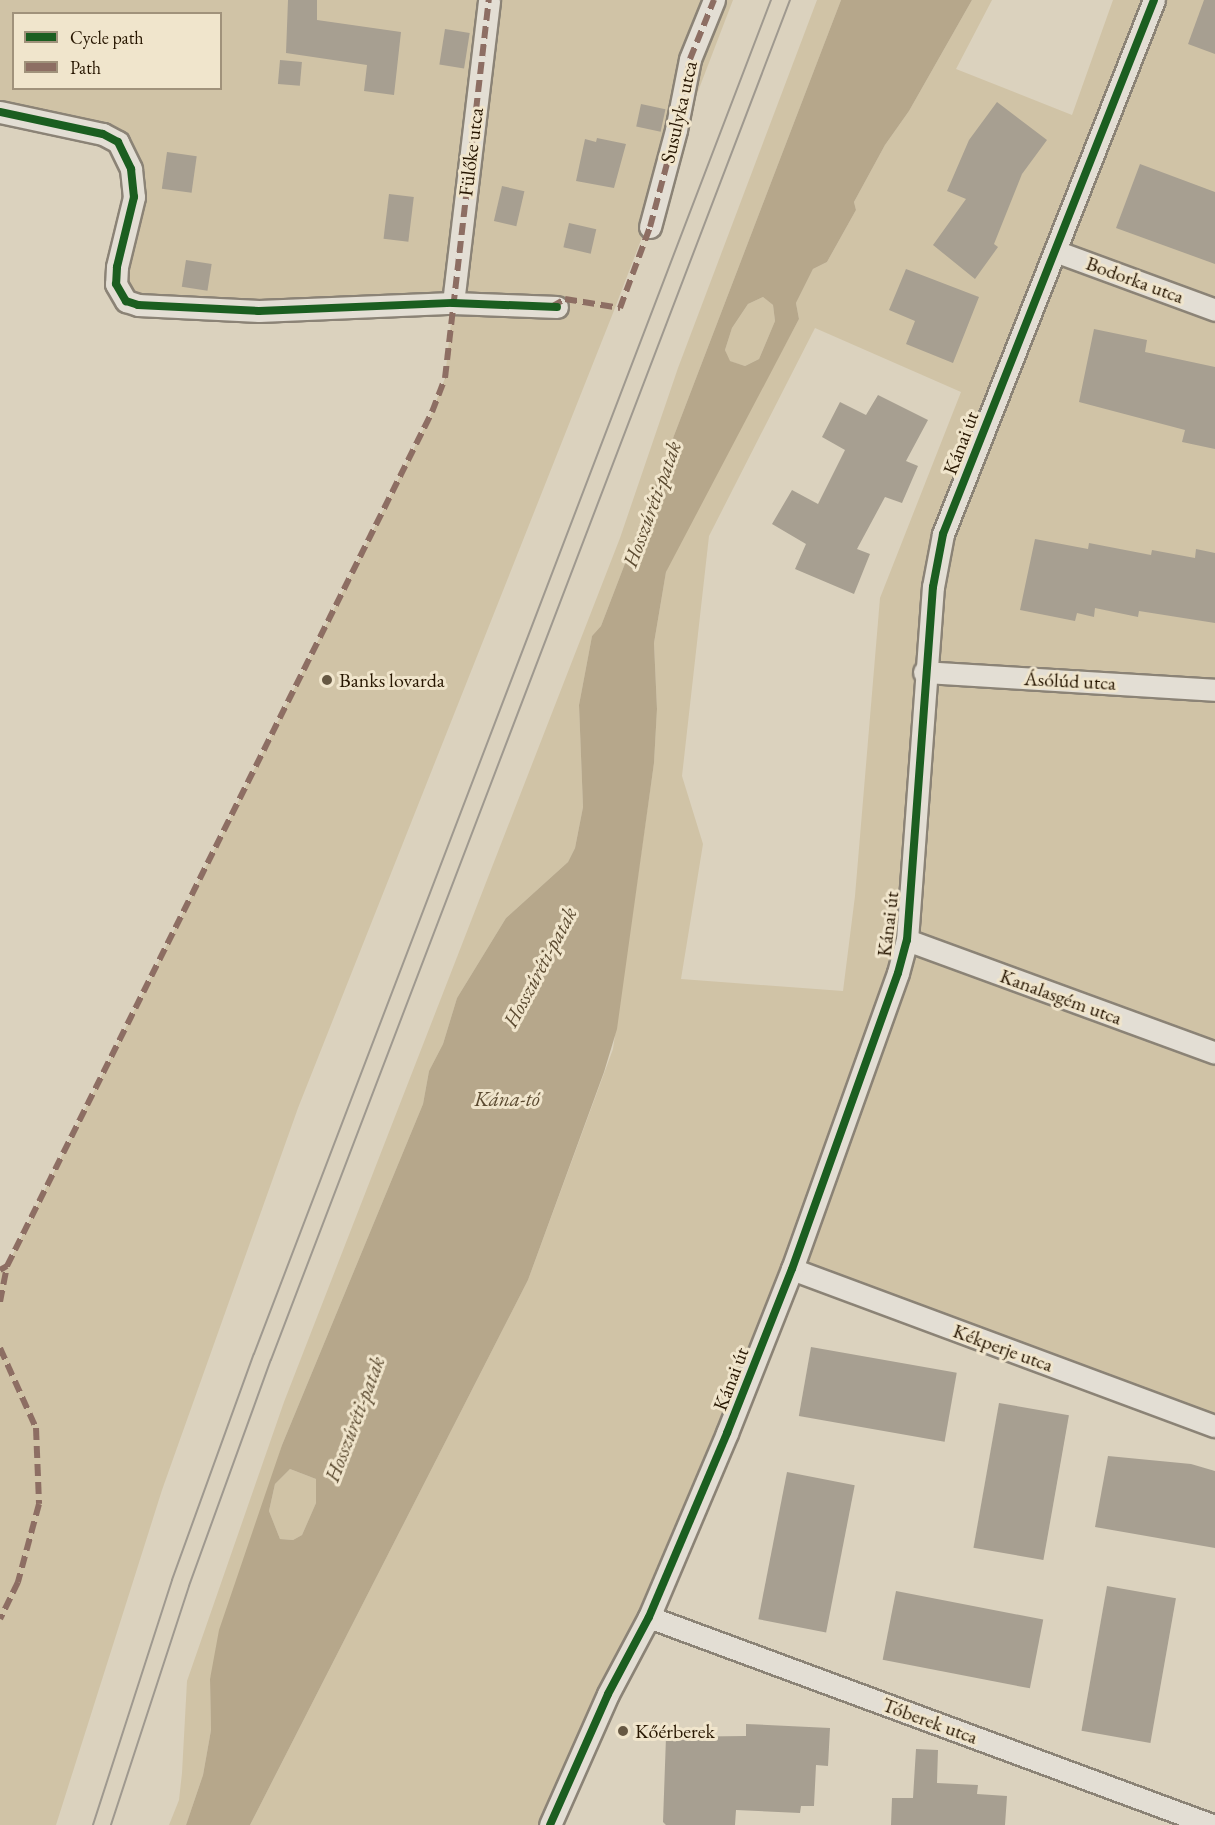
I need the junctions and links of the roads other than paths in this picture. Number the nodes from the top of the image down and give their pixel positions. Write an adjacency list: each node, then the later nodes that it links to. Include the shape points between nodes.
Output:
1 (489, 0): 7 (street, Fülőke utca)
2 (714, 0): 5 (street, Susulyka utca, via 690,59)
3 (1154, 0): 6 (street, Kánai út)
4 (0, 112): 7 (street, via 103,135 118,142 131,169 134,197 117,267 116,284 126,301 138,305 259,311)
5 (650, 227)
6 (1055, 251): 9 (street, Bodorka utca); 10 (street, Kánai út, via 943,534)
7 (453, 303): 8 (street)
8 (556, 307)
9 (1215, 310)
10 (924, 672): 11 (street, Ásólúd utca); 12 (street, Kánai út)
11 (1215, 690)
12 (906, 940): 13 (street, Kanalasgém utca); 14 (street, Kánai út, via 879,1029)
13 (1215, 1053)
14 (792, 1269): 15 (street, Kékperje utca); 16 (street, Kánai út)
15 (1215, 1426)
16 (649, 1617): 17 (street, Kánai út, via 608,1695); 18 (street, Tóberek utca)
17 (550, 1825)
18 (1212, 1825)

